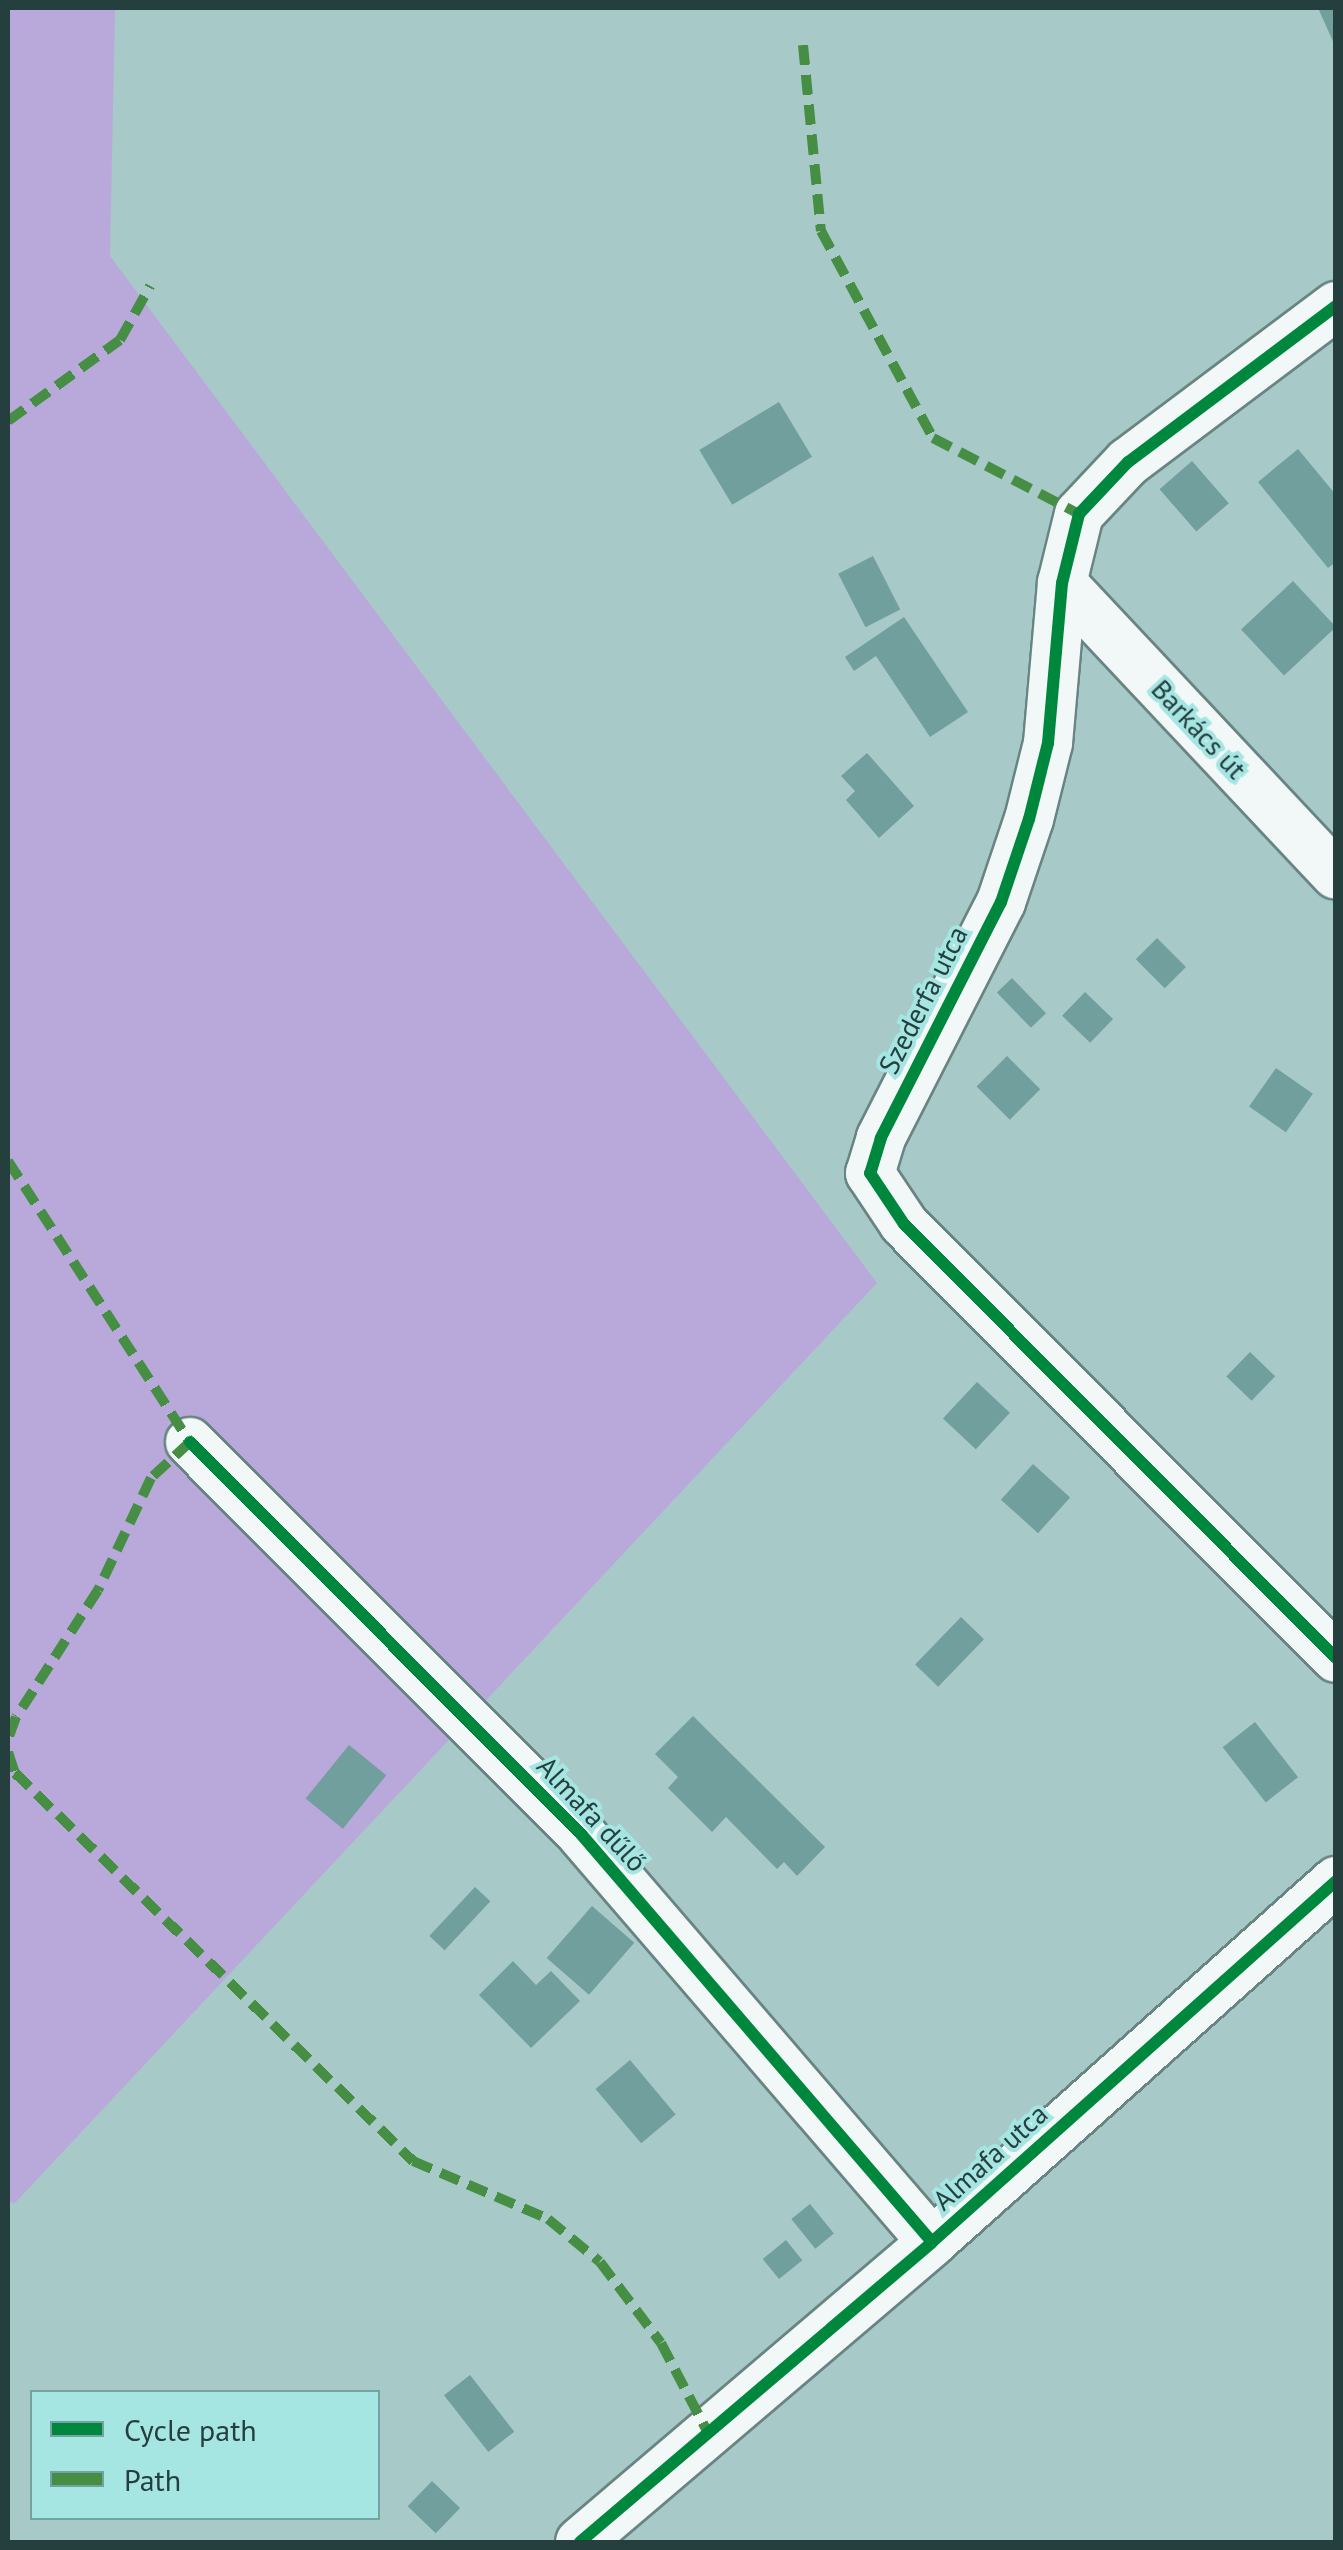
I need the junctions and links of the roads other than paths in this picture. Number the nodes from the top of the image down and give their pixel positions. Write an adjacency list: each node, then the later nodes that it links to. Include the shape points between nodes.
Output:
1 (1336, 306): 2 (street, Szederfa utca, via 1128,462 1079,514)
2 (1062, 583): 3 (street, Barkács út); 5 (street, Szederfa utca, via 1048,743 1030,820 1000,902 870,1173 904,1224)
3 (1336, 874)
4 (190, 1442): 7 (street, Almafa dűlő, via 581,1834)
5 (1336, 1658)
6 (1336, 1881): 7 (street, Almafa utca)
7 (932, 2242): 8 (street, Almafa utca)
8 (580, 2542)

